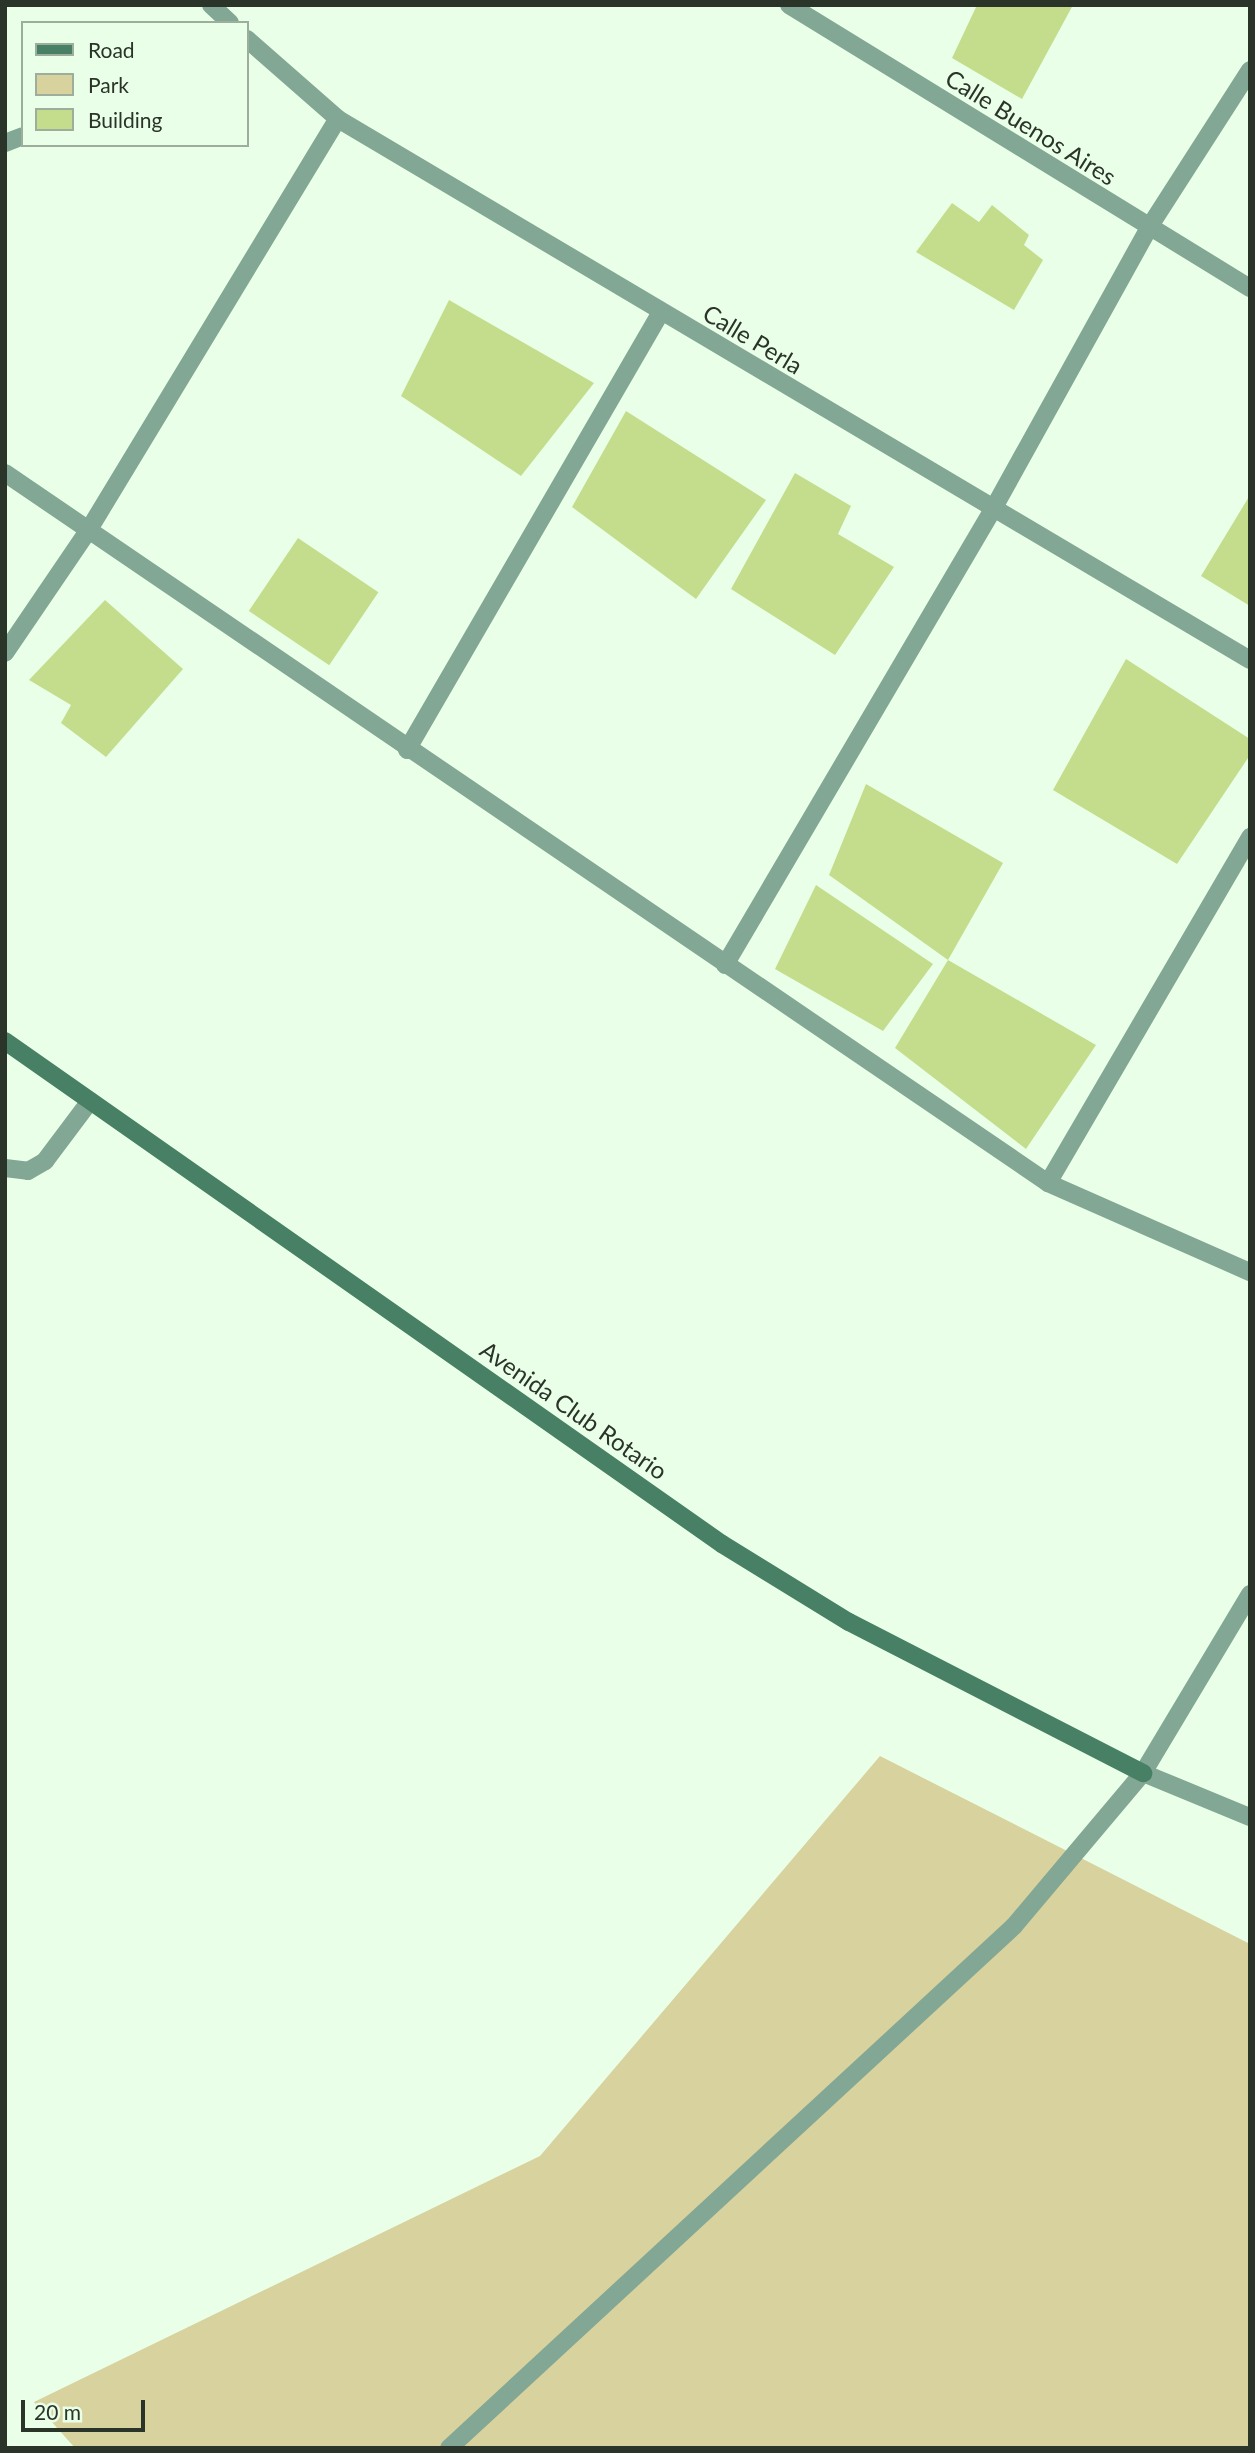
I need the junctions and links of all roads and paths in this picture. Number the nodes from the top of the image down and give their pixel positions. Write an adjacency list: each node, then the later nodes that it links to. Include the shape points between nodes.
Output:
1 (212, 5): 3 (street)
2 (789, 5): 7 (street, Calle Buenos Aires)
3 (228, 21)
4 (248, 42): 6 (street, Calle Perla)
5 (1250, 70): 7 (street)
6 (338, 119): 9 (street, Calle Perla); 12 (street)
7 (1148, 229): 8 (street, Calle Buenos Aires); 11 (street)
8 (1250, 288)
9 (661, 312): 11 (street, Calle Perla); 15 (street)
10 (5, 473): 12 (street)
11 (992, 511): 14 (street, Calle Perla); 17 (street)
12 (88, 531): 13 (street); 15 (street)
13 (5, 653)
14 (1250, 660)
15 (407, 750): 17 (street)
16 (1250, 837): 21 (street)
17 (725, 965): 21 (street)
18 (5, 1041): 19 (main road, Avenida Club Rotario)
19 (90, 1101): 20 (street, via 45,1161 28,1171); 24 (main road, Avenida Club Rotario, via 722,1544 849,1622)
20 (5, 1168)
21 (1048, 1184): 22 (street)
22 (1250, 1272)
23 (1250, 1594): 24 (street)
24 (1143, 1773): 25 (street); 26 (street, via 1014,1926)
25 (1250, 1817)
26 (449, 2448)

